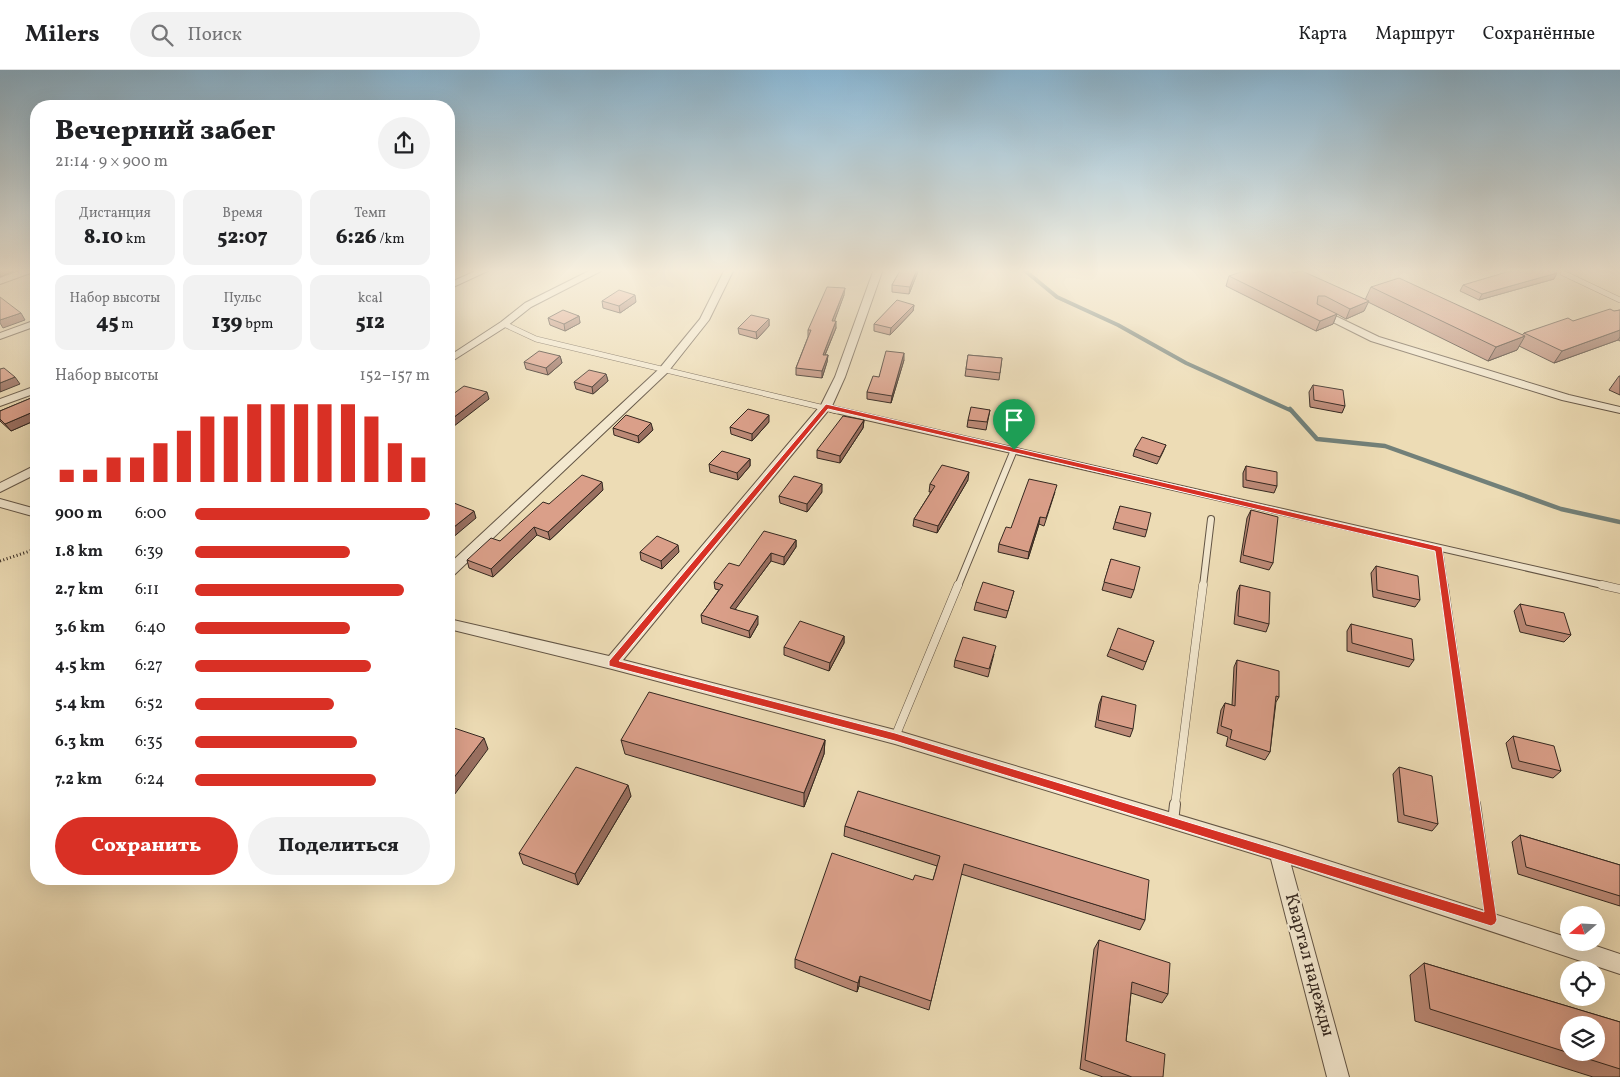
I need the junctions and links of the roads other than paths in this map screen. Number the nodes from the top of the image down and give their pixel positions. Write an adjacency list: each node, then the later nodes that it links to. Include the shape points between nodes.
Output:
1 (514, 316): 5 (street)
2 (706, 316): 9 (street)
3 (862, 316): 12 (street)
4 (1328, 316): 13 (street, via 1375,339 1566,398)
5 (504, 324): 8 (street); 9 (lane, via 536,339 646,364)
6 (30, 325): 7 (street)
7 (0, 336)
8 (455, 356)
9 (663, 371): 12 (lane); 21 (street)
10 (30, 391): 11 (street)
11 (0, 403)
12 (826, 406): 14 (lane); 24 (street)
13 (1620, 410)
14 (1014, 450): 20 (lane); 25 (lane)
15 (30, 472): 16 (street)
16 (0, 488)
17 (0, 503): 18 (street)
18 (30, 511)
19 (1211, 520): 26 (lane)
20 (1439, 549): 22 (lane); 28 (lane)
21 (455, 566)
22 (1620, 589)
23 (455, 625): 24 (street)
24 (612, 663): 25 (street)
25 (895, 737): 26 (street)
26 (1173, 823): 27 (street)
27 (1279, 853): 28 (street); 30 (street, Квартал надежды)
28 (1491, 920): 29 (street)
29 (1620, 964)
30 (1338, 1077)

